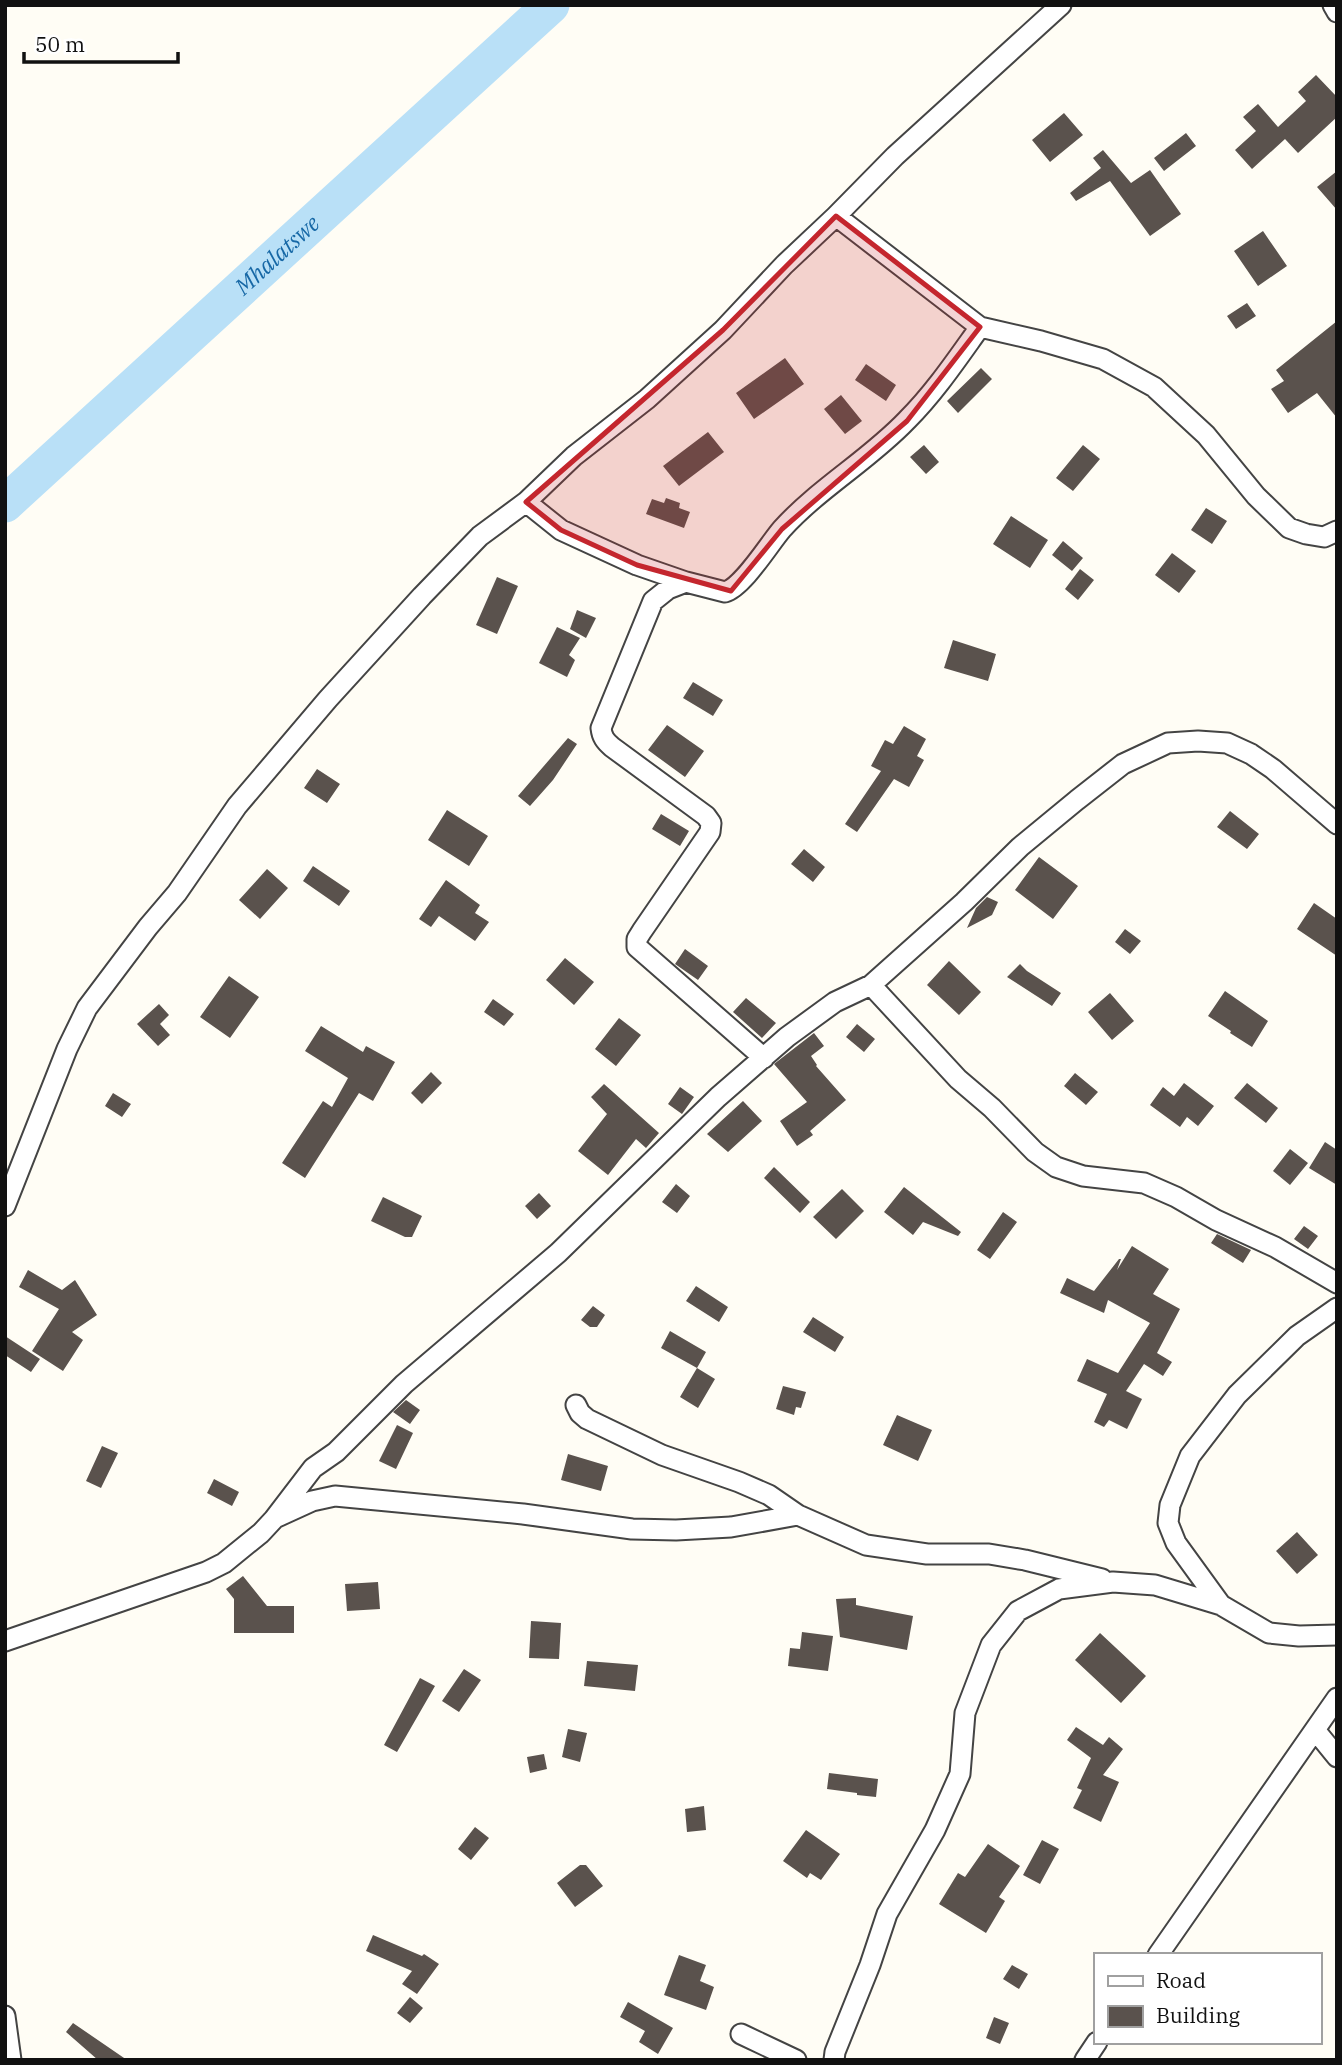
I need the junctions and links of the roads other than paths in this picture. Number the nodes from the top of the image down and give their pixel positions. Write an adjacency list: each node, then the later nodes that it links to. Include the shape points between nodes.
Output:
1 (1061, 5): 4 (street)
2 (1333, 5): 3 (street)
3 (1337, 12)
4 (836, 216): 5 (street); 6 (street, via 723,330 647,399 573,456)
5 (980, 327): 7 (street, via 1103,359 1154,387 1206,435 1289,528 1324,537); 8 (street, via 907,421 782,529 741,582 725,592)
6 (526, 502): 8 (street, via 561,530); 12 (street, via 480,536 422,596 237,806 88,1008 67,1049)
7 (1337, 531)
8 (686, 582): 11 (street, via 653,601 601,728 605,741 711,823 710,832 637,939 637,947)
9 (1337, 824): 10 (street, via 1251,754 1227,743 1168,743 1123,764 1020,846)
10 (871, 985): 11 (street, via 835,1002); 13 (street, via 958,1079 1056,1167 1083,1176 1144,1183)
11 (764, 1058): 17 (street, via 558,1253 313,1468)
12 (5, 1206)
13 (1337, 1283)
14 (1337, 1308): 19 (street, via 1297,1336 1237,1395 1190,1457 1170,1505 1168,1523 1176,1543)
15 (576, 1405): 16 (street, via 580,1413 600,1425 662,1455 769,1495)
16 (798, 1515): 17 (street, via 731,1527 632,1529 335,1496); 18 (street, via 866,1545 927,1554 989,1553)
17 (274, 1519): 21 (street, via 240,1552 206,1572)
18 (1113, 1582): 19 (street, via 1155,1585); 31 (street, via 1059,1589 1018,1611 991,1644 965,1713 960,1774 935,1830 887,1914)
19 (1221, 1605): 20 (street, via 1269,1633)
20 (1337, 1635)
21 (5, 1640)
22 (1337, 1698): 23 (street)
23 (1315, 1730): 24 (street); 25 (street)
24 (1337, 1757)
25 (1159, 1953)
26 (5, 2016): 29 (street)
27 (741, 2034): 30 (street)
28 (1096, 2044): 32 (street)
29 (11, 2060)
30 (796, 2060)
31 (834, 2060)
32 (1085, 2060)

